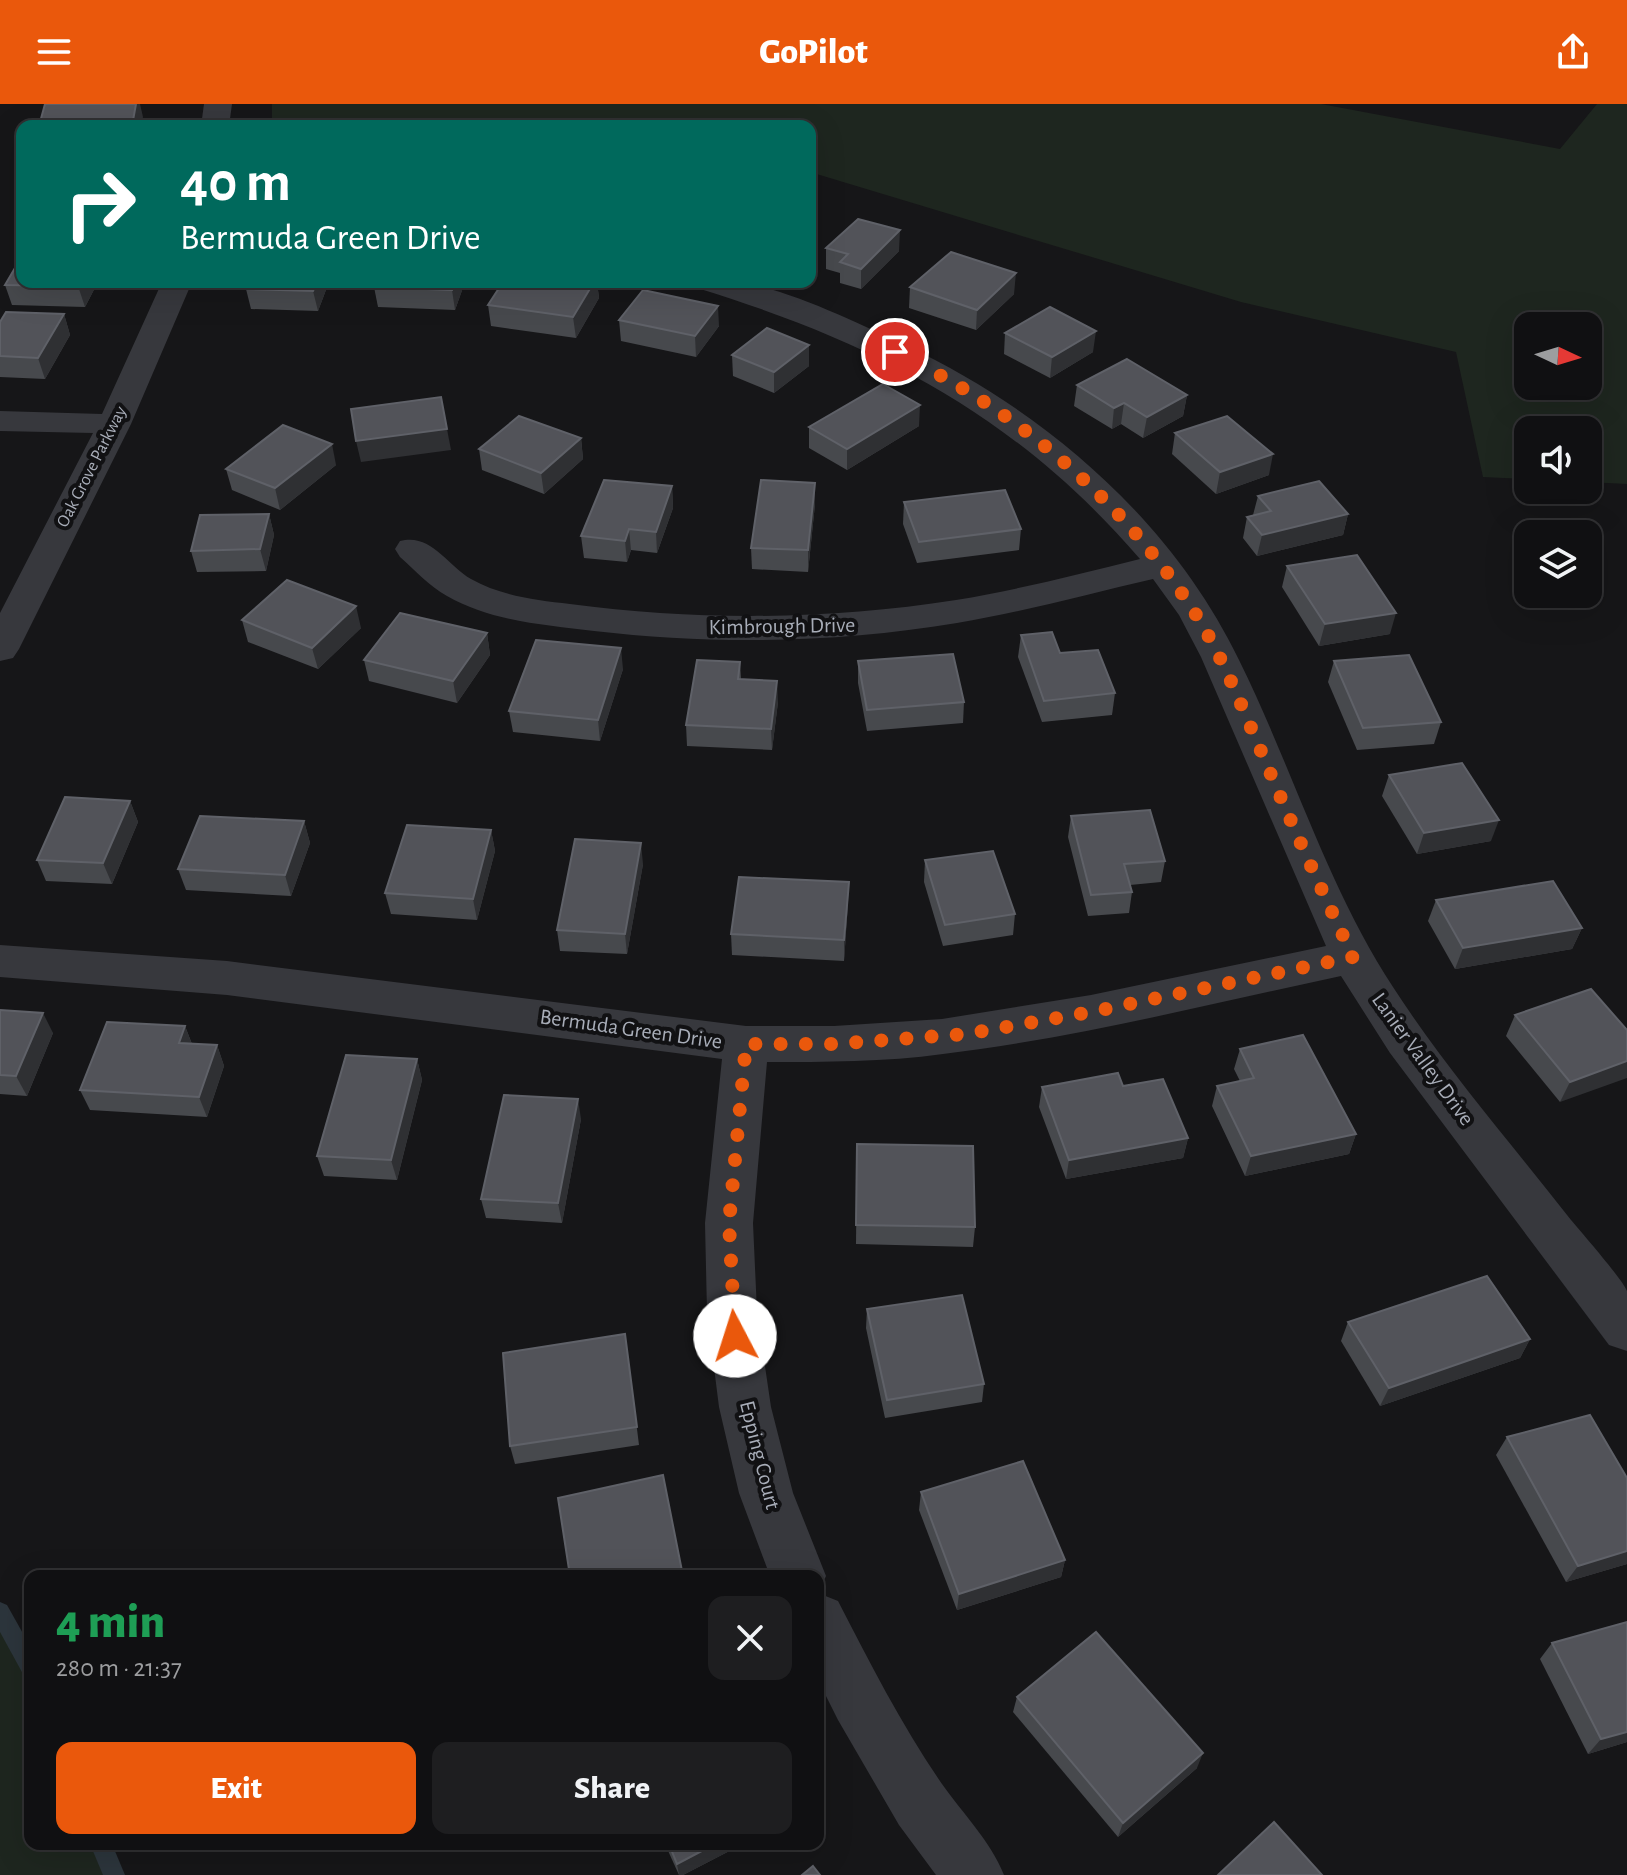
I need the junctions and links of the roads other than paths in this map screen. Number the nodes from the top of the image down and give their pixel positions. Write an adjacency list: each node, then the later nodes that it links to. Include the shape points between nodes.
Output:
1 (174, 288): 4 (street, Oak Grove Parkway)
2 (727, 288): 6 (street, Lanier Valley Drive, via 849,330 966,390 1063,461)
3 (0, 421): 4 (street)
4 (114, 424): 7 (street, Oak Grove Parkway)
5 (413, 549): 6 (street, Kimbrough Drive, via 460,588 501,602 629,624 725,629 817,628 925,616)
6 (1163, 565): 8 (street, Lanier Valley Drive, via 1226,672)
7 (0, 649)
8 (1353, 957): 10 (street, Bermuda Green Drive, via 956,1035); 11 (street, Lanier Valley Drive, via 1415,1053)
9 (0, 961): 10 (street, Bermuda Green Drive, via 227,978)
10 (746, 1044): 12 (street, Epping Court, via 729,1223 732,1312 745,1407 766,1493)
11 (1627, 1329)
12 (796, 1570)
13 (824, 1632): 14 (street, via 920,1804)
14 (974, 1875)

